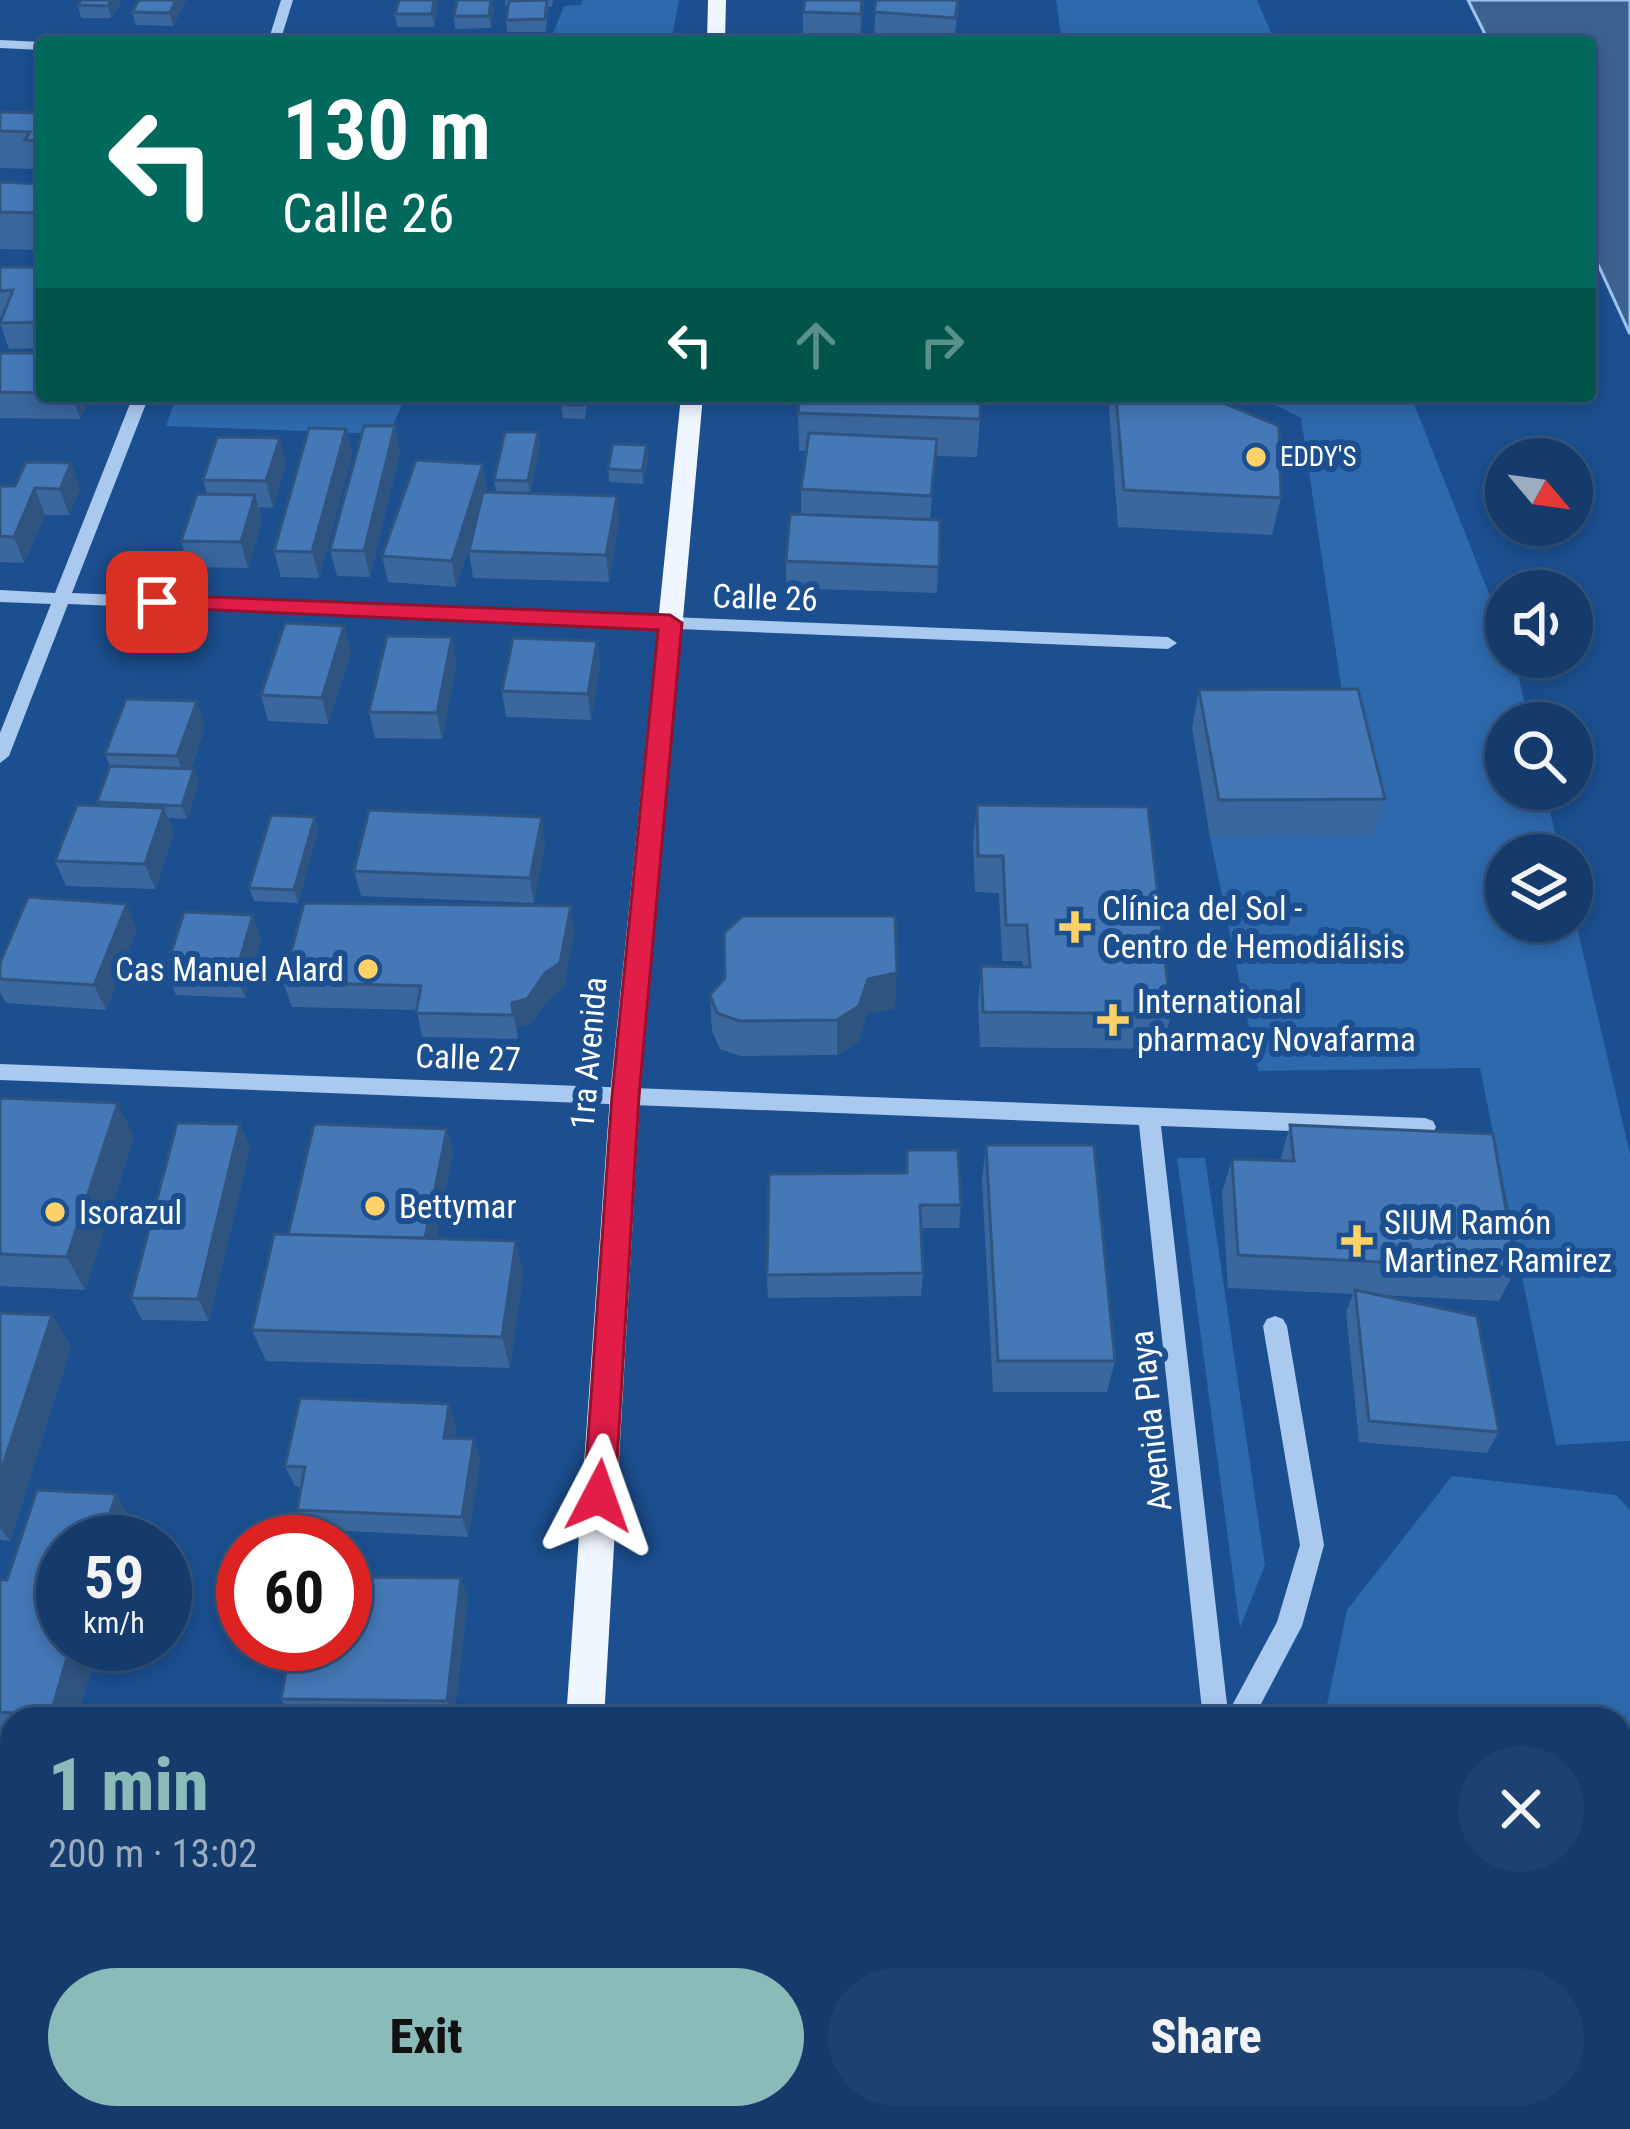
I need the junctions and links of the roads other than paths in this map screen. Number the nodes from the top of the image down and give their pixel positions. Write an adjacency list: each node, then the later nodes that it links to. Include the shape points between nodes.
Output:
1 (286, 0): 3 (street)
2 (717, 0): 4 (main road)
3 (276, 36)
4 (716, 36)
5 (0, 44): 6 (street)
6 (36, 46)
7 (140, 402): 10 (street)
8 (691, 402): 11 (main road, 1ra Avenida)
9 (0, 596): 10 (street, Calle 26)
10 (63, 598): 11 (street, Calle 26); 13 (street)
11 (670, 623): 12 (street, Calle 26); 15 (main road, 1ra Avenida)
12 (1168, 643)
13 (0, 756)
14 (0, 1072): 15 (street, Calle 27)
15 (626, 1096): 16 (street, Calle 27); 19 (main road, 1ra Avenida)
16 (1149, 1116): 17 (street, Calle 27); 20 (street, Avenida Playa)
17 (1425, 1127)
18 (1275, 1326): 21 (street, via 1312,1545 1289,1626)
19 (586, 1707)
20 (1215, 1707)
21 (1246, 1707)

